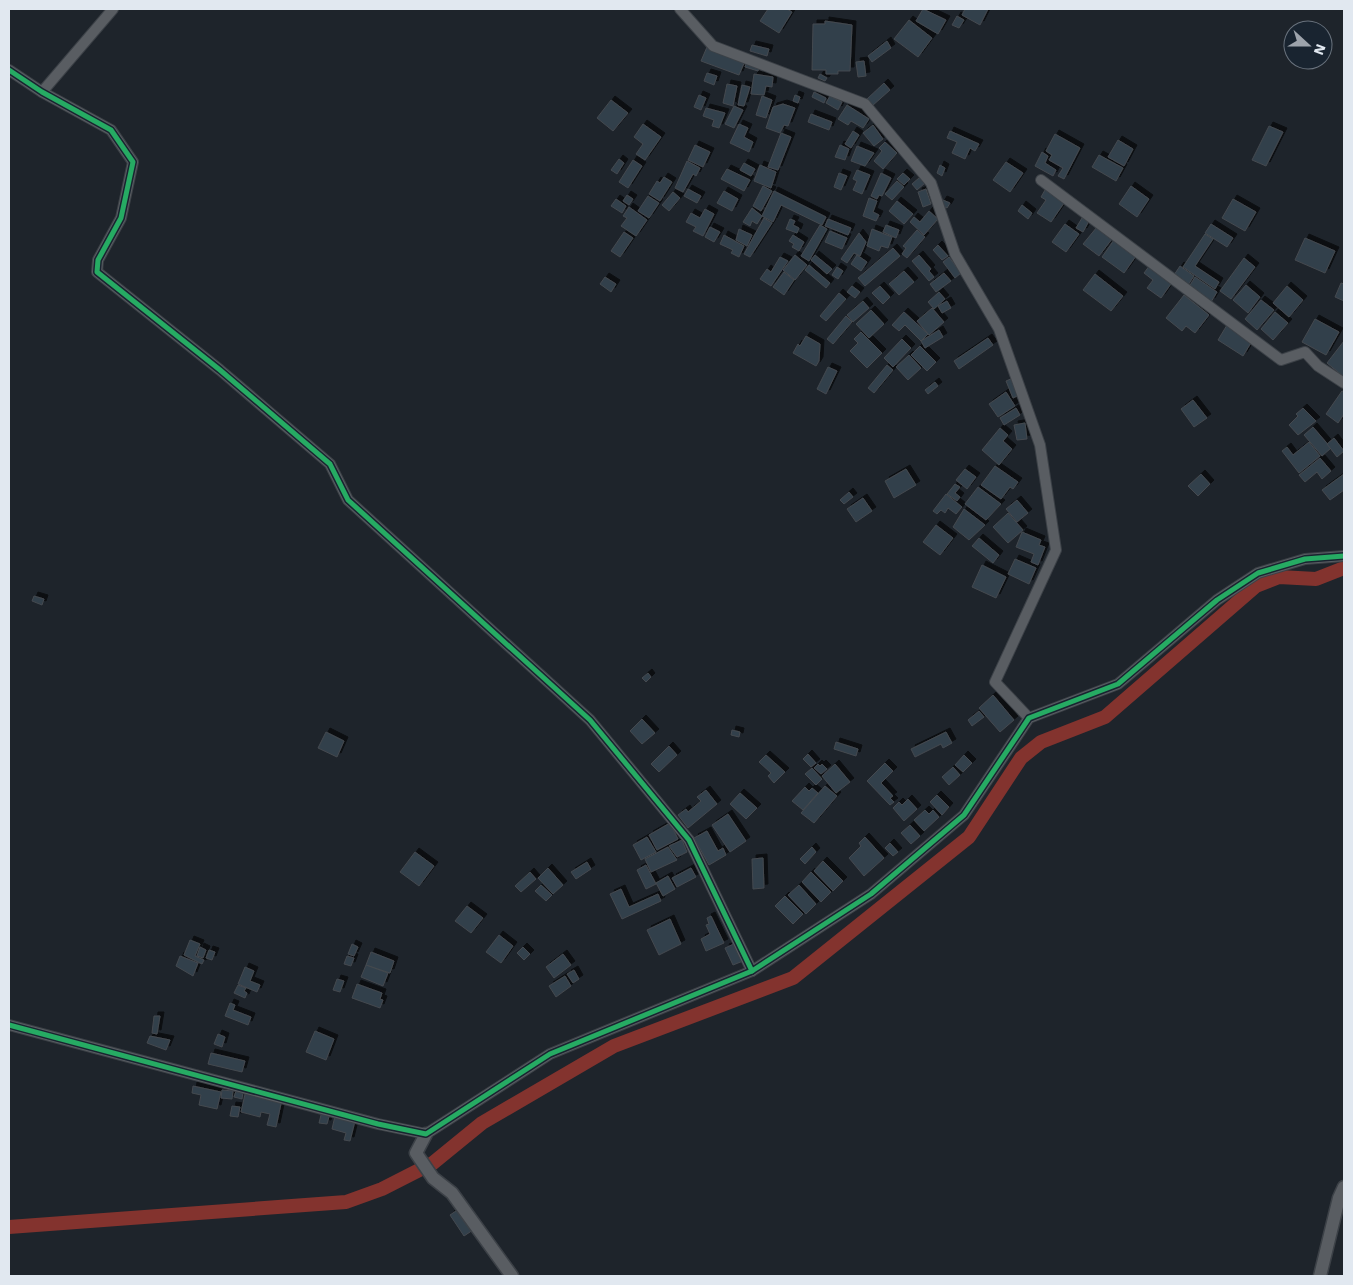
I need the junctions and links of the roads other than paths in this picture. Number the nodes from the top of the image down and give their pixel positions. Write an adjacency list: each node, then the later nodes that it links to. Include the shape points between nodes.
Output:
1 (113, 9): 4 (street)
2 (680, 9): 8 (street, via 713,46 865,104 931,183 955,254 999,329 1040,445 1056,550 995,682)
3 (9, 70): 4 (street)
4 (42, 92): 9 (street, via 112,130 132,162 121,218 98,260 97,272 220,370 330,464 348,500 590,720 689,840)
5 (1040, 180): 6 (street, via 1281,360 1305,352 1318,366)
6 (1344, 383)
7 (1344, 556): 8 (street, via 1305,559 1258,574 1217,600 1118,684)
8 (1029, 718): 9 (street, via 964,815 872,894)
9 (752, 971): 11 (street, via 550,1054)
10 (9, 1025): 11 (street)
11 (426, 1134): 13 (street, via 416,1153 433,1178 452,1193)
12 (1344, 1187): 14 (street)
13 (512, 1276)
14 (1320, 1276)

